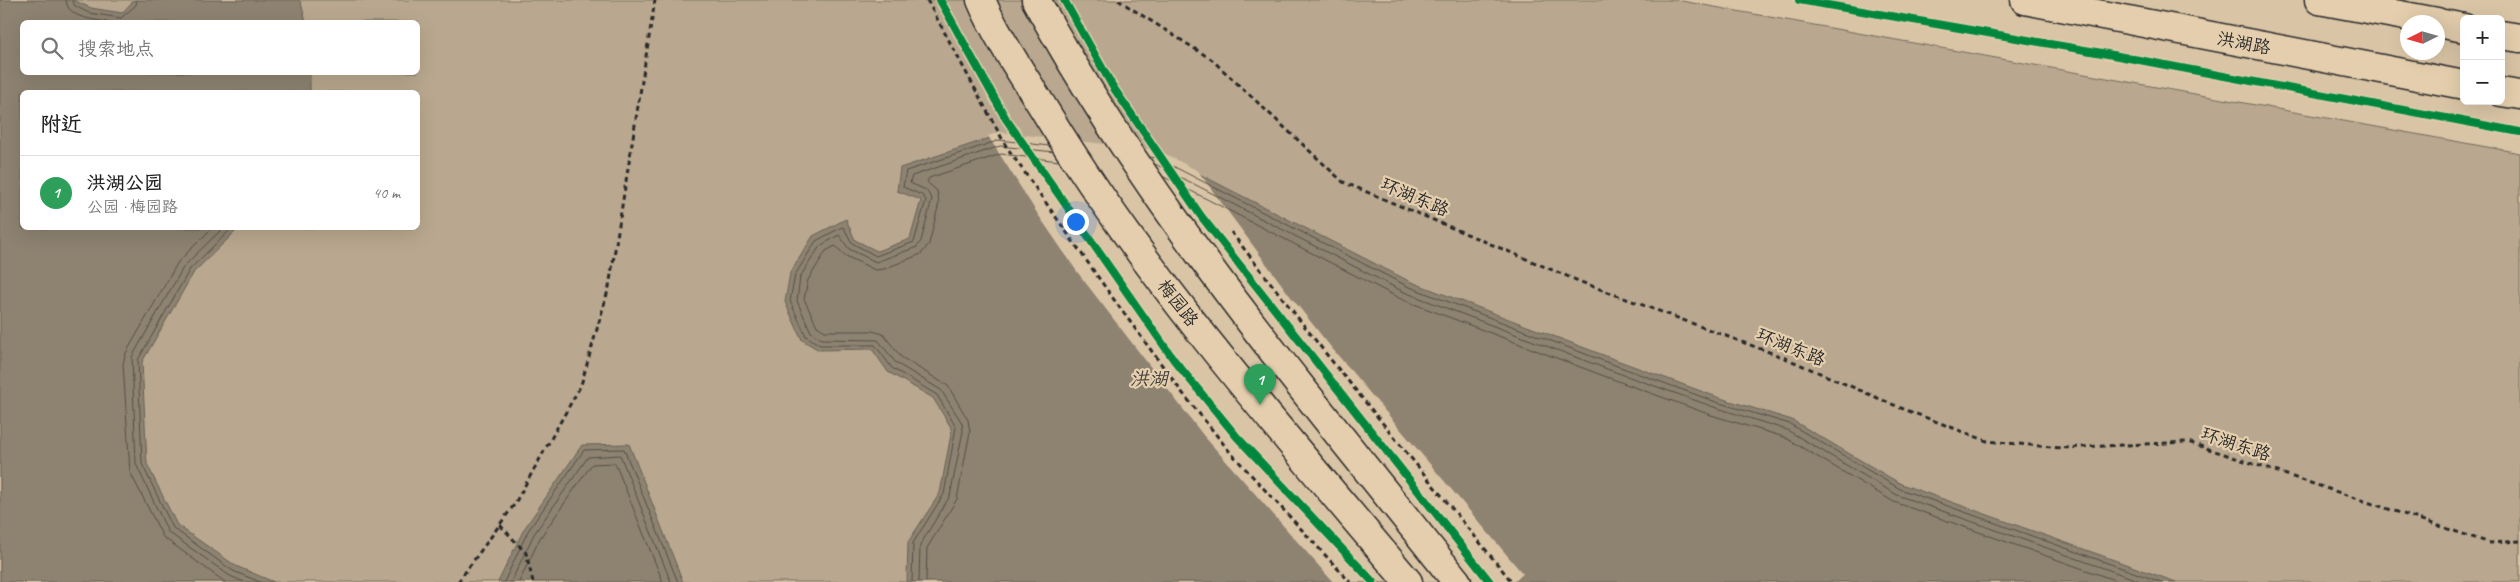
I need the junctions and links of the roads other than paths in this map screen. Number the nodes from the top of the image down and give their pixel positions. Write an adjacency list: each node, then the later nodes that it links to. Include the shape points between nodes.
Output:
1 (1036, 0): 14 (main road, via 1070,62 1125,149 1183,232)
2 (2025, 0): 10 (main road, 洪湖路)
3 (2318, 0): 5 (main road)
4 (981, 1): 13 (main road, 梅园路, via 1082,171 1143,258 1222,359)
5 (2400, 16)
6 (2445, 24): 7 (main road)
7 (2460, 27)
8 (2505, 36): 9 (main road)
9 (2520, 38)
10 (2460, 83)
11 (2505, 93): 12 (main road)
12 (2520, 95)
13 (1408, 582)
14 (1458, 582)

